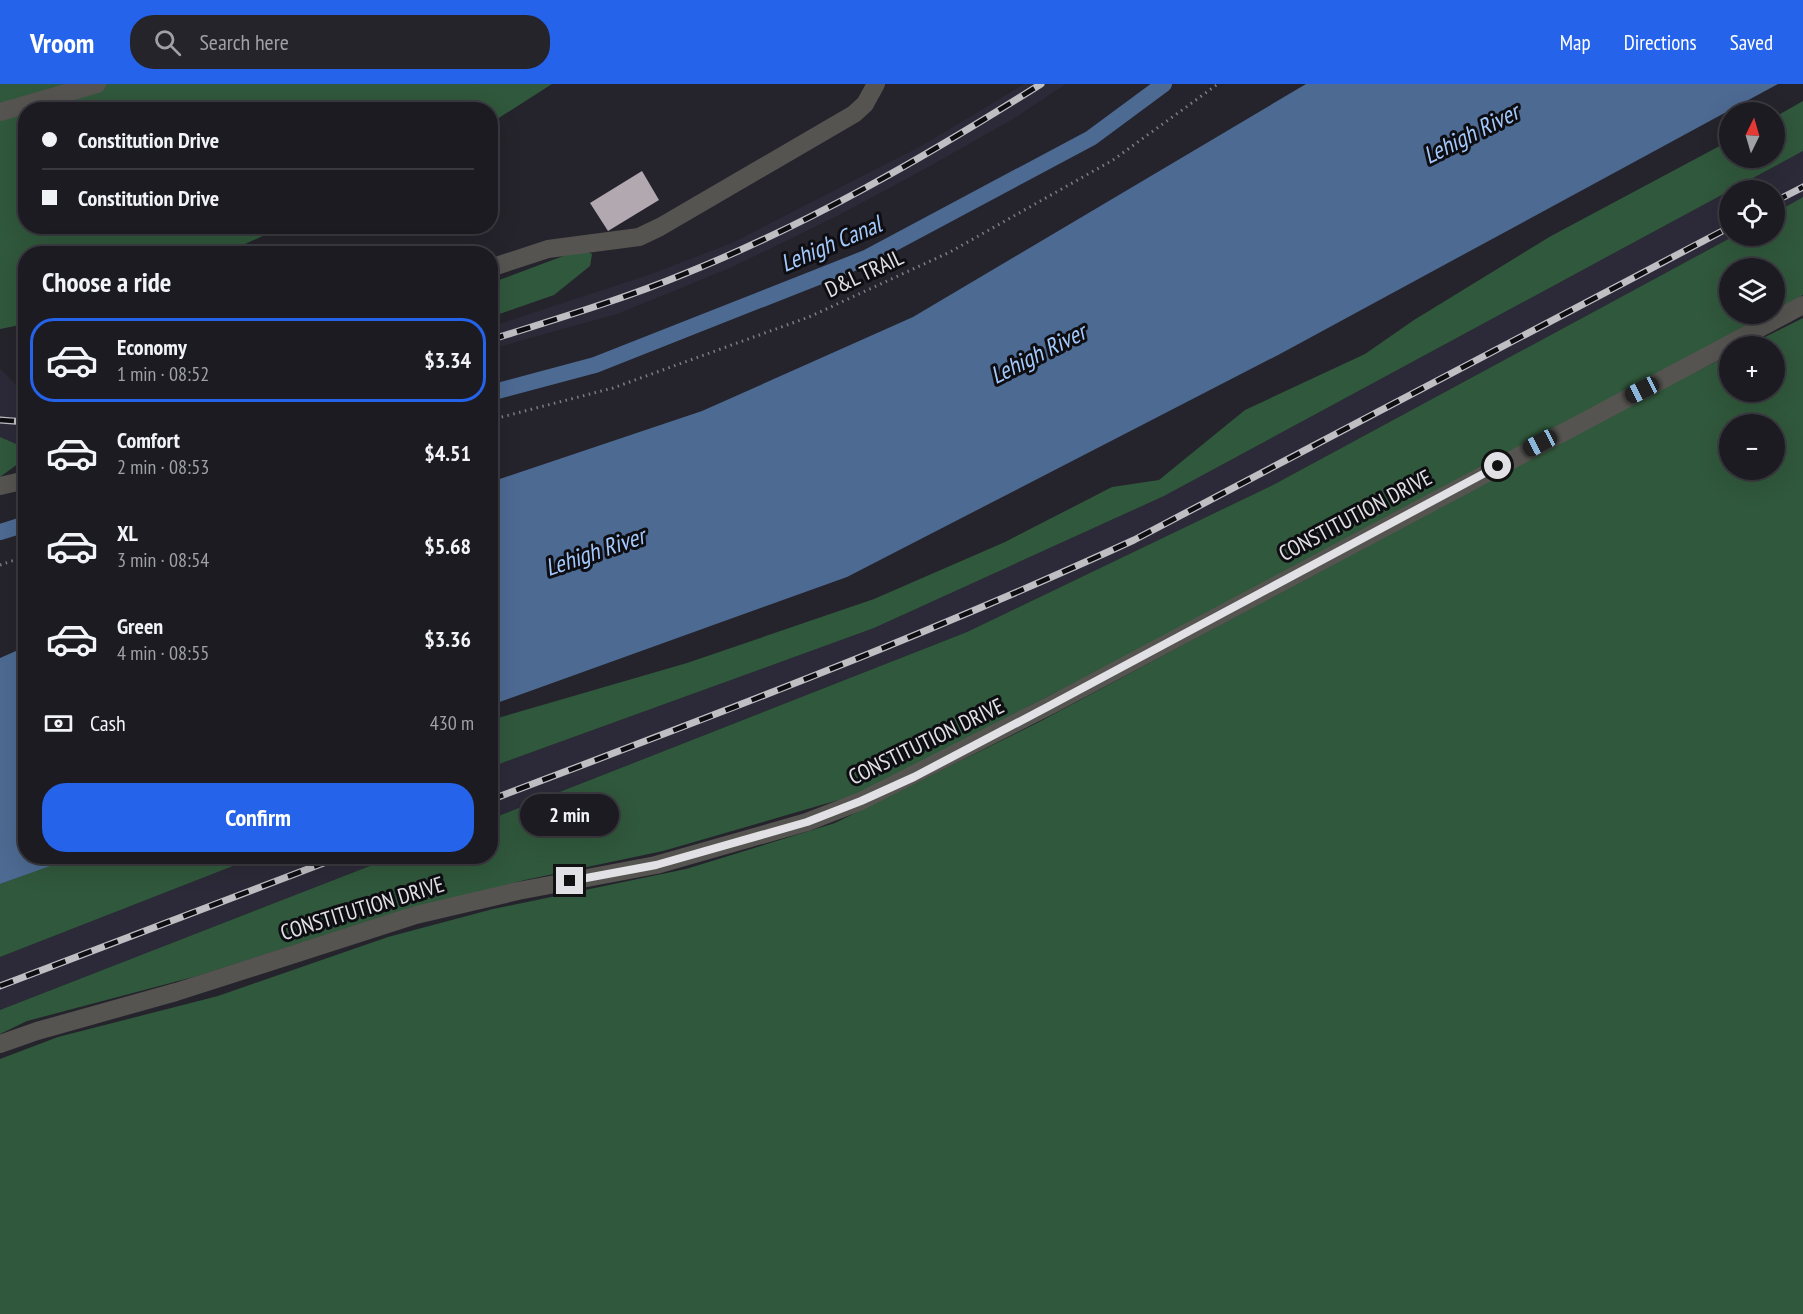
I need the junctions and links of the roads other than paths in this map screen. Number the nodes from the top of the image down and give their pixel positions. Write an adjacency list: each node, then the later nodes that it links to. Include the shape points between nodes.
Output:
1 (97, 84): 3 (street)
2 (876, 84): 6 (street, via 854,114 660,227 639,237 548,249)
3 (35, 102)
4 (18, 107): 5 (street)
5 (0, 112)
6 (498, 265)
7 (1803, 305): 10 (street, CONSTITUTION DRIVE, via 1051,705 861,801 807,822 656,865 416,915)
8 (18, 482): 9 (street)
9 (0, 486)
10 (0, 1044)

